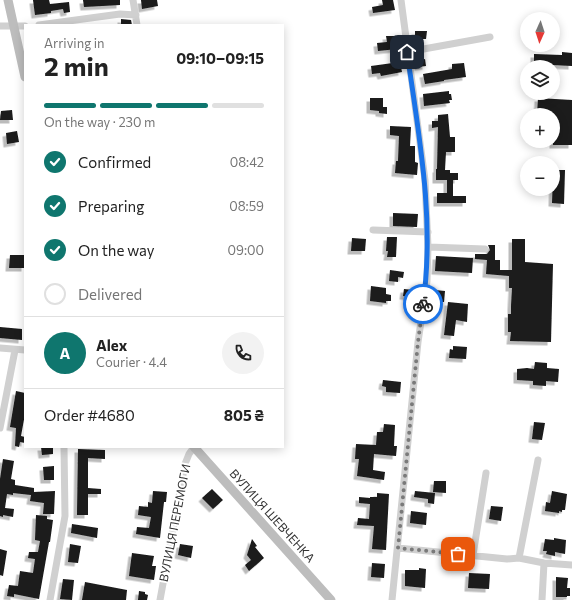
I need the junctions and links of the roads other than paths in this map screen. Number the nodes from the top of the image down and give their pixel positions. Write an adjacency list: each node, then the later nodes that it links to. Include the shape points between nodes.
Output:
1 (8, 0): 8 (main road)
2 (133, 0): 4 (street)
3 (401, 0): 11 (street)
4 (136, 15): 5 (street, via 120,14); 6 (street)
5 (47, 24)
6 (137, 24)
7 (0, 26): 8 (street)
8 (13, 26): 9 (street); 12 (main road)
9 (24, 26)
10 (490, 37): 11 (street)
11 (407, 52): 14 (street, via 425,180)
12 (24, 73)
13 (373, 230): 14 (street)
14 (428, 232): 15 (street)
15 (428, 247): 16 (street); 26 (street, via 427,281 418,342)
16 (485, 249)
17 (0, 348): 18 (street)
18 (16, 350): 19 (street); 20 (street)
19 (24, 350)
20 (0, 428)
21 (64, 448): 31 (street, via 64,516)
22 (193, 448): 32 (street, ВУЛИЦЯ ПЕРЕМОГИ, via 186,464)
23 (195, 448): 33 (main road, ВУЛИЦЯ ШЕВЧЕНКА)
24 (538, 460): 28 (street)
25 (486, 473): 27 (street)
26 (398, 548): 27 (street); 34 (street)
27 (473, 555): 28 (street)
28 (519, 558): 29 (street)
29 (544, 563): 30 (street); 35 (street)
30 (572, 565)
31 (50, 600)
32 (160, 600)
33 (331, 600)
34 (392, 600)
35 (542, 600)

